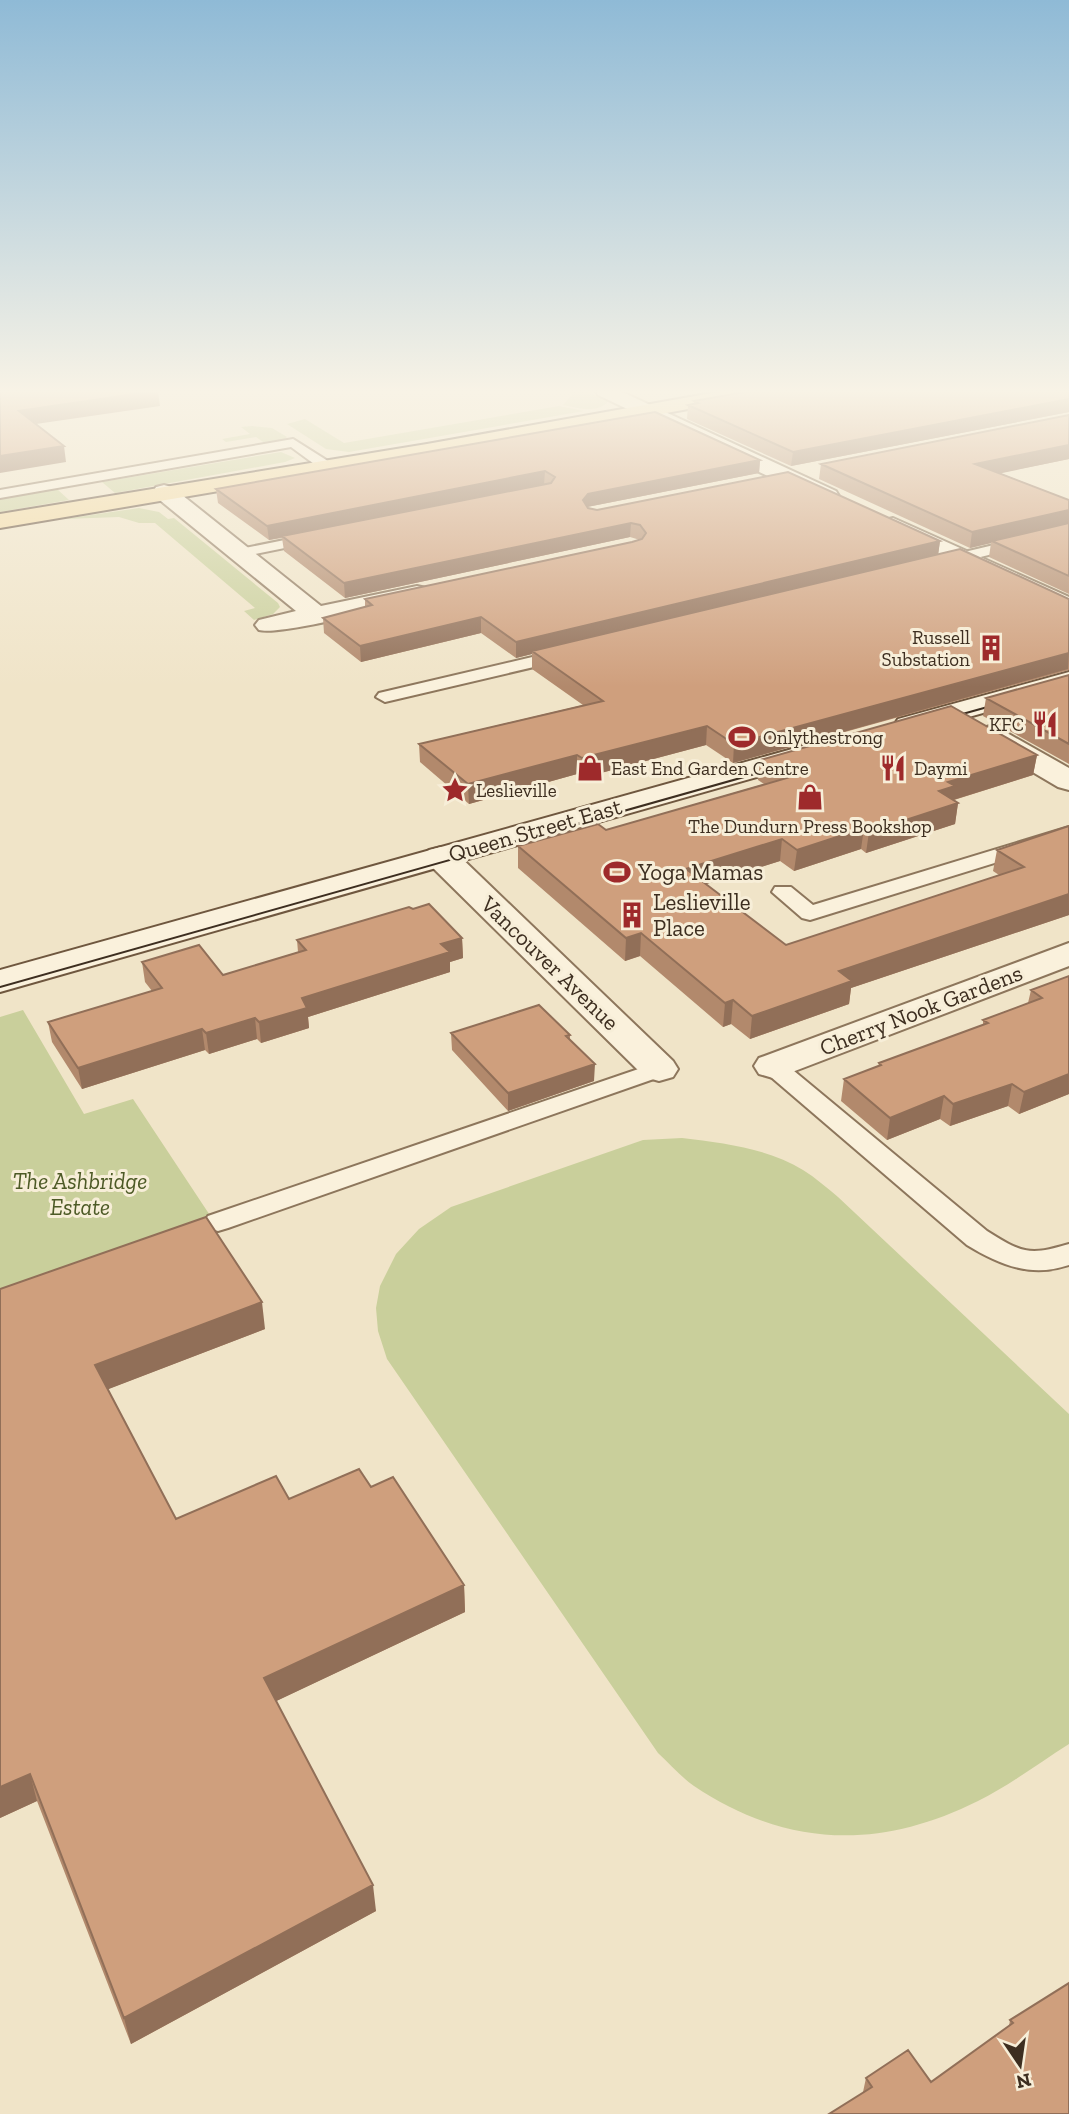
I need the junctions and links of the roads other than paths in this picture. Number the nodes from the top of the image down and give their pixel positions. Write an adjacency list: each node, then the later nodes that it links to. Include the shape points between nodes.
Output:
1 (25, 490): 5 (lane)
2 (179, 490): 4 (main road)
3 (813, 490): 6 (street)
4 (164, 492): 8 (main road); 11 (street)
5 (0, 494)
6 (850, 506)
7 (873, 517): 12 (street)
8 (0, 522)
9 (1069, 531): 12 (lane)
10 (327, 535): 11 (lane)
11 (240, 553): 16 (street)
12 (962, 556): 13 (lane); 15 (street)
13 (923, 567)
14 (444, 587): 16 (street)
15 (1069, 606)
16 (316, 615): 17 (street)
17 (268, 625)
18 (573, 652): 20 (lane)
19 (1069, 680): 21 (street)
20 (385, 697)
21 (952, 713): 22 (street); 24 (street)
22 (876, 735)
23 (836, 746): 26 (street, Queen Street East)
24 (1069, 781)
25 (1069, 833): 27 (lane, via 810,913)
26 (441, 857): 29 (street, Queen Street East); 31 (street, Vancouver Avenue)
27 (783, 892)
28 (1069, 954): 30 (street, Cherry Nook Gardens)
29 (0, 981)
30 (773, 1066): 33 (lane, via 976,1238 1009,1258 1035,1263)
31 (659, 1069): 32 (lane)
32 (218, 1222)
33 (1069, 1254)

